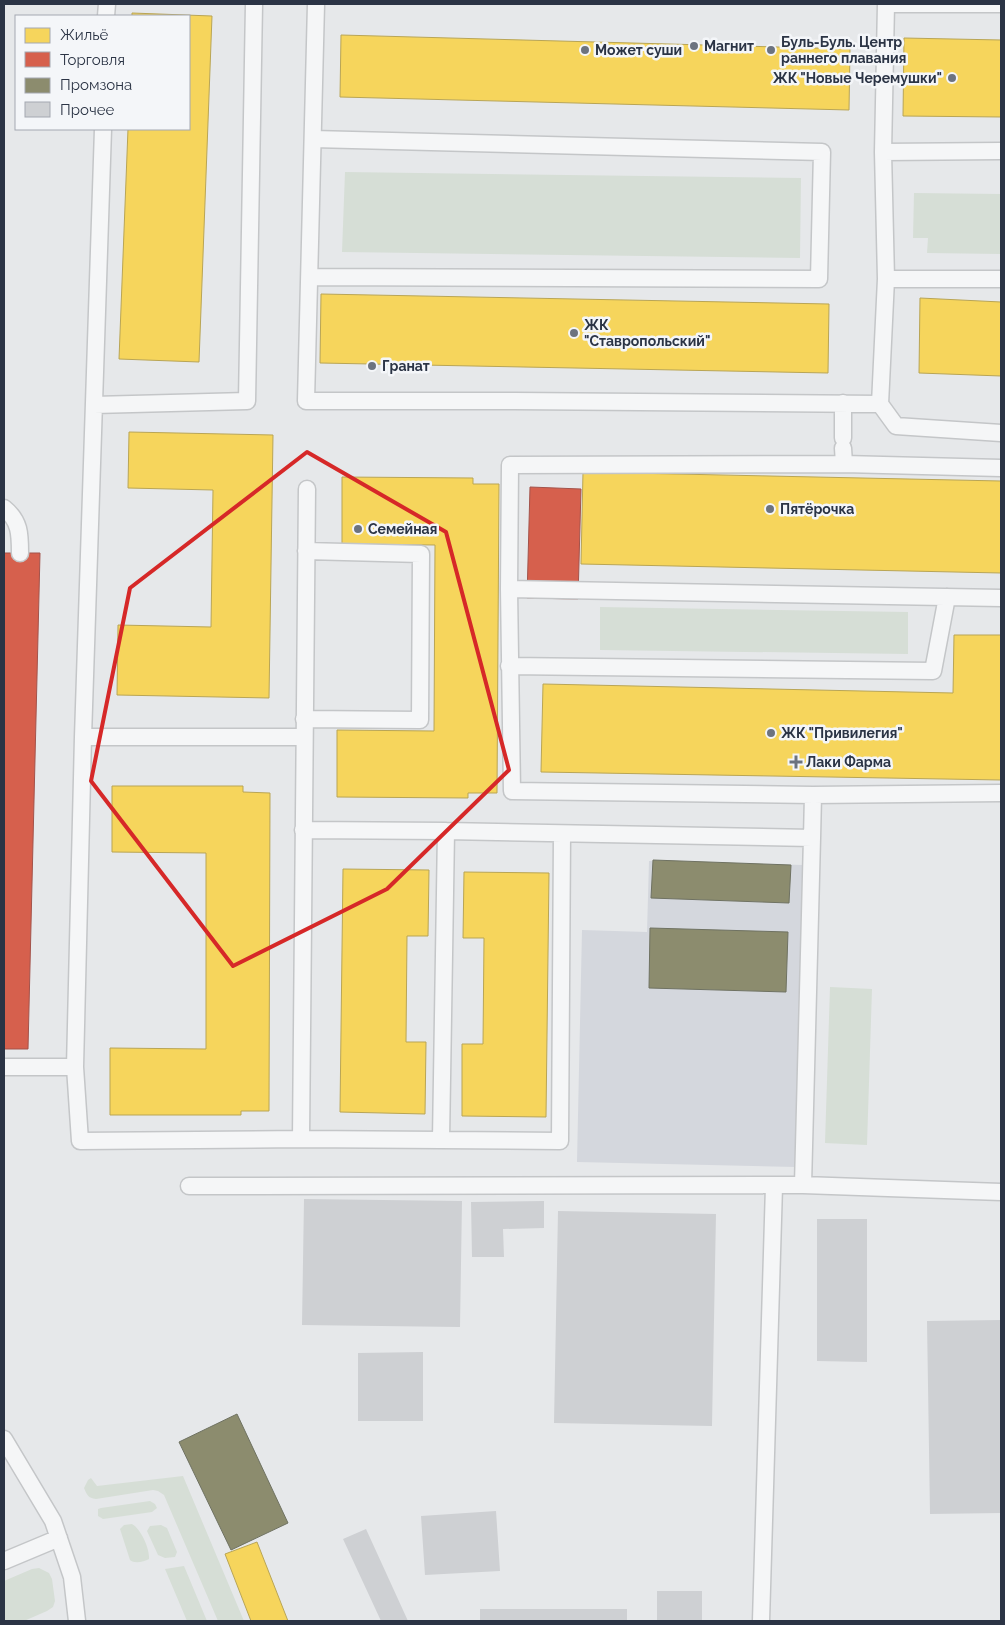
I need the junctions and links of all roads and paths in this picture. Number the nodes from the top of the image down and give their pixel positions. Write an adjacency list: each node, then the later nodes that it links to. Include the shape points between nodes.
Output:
1 (254, 4): 13 (lane, via 246,401)
2 (316, 4): 5 (lane)
3 (1001, 4): 7 (lane, via 886,4)
4 (103, 130): 13 (lane)
5 (313, 139): 8 (lane); 8 (lane, via 822,152 819,279)
6 (1001, 151): 7 (lane)
7 (883, 152): 9 (lane)
8 (310, 277): 11 (lane, via 306,401)
9 (886, 279): 10 (lane); 12 (lane)
10 (1001, 279)
11 (844, 403): 12 (lane); 15 (lane)
12 (880, 404): 14 (lane, via 896,426)
13 (94, 405): 26 (lane)
14 (1001, 433)
15 (844, 450): 16 (lane); 21 (lane, via 510,465)
16 (1001, 468)
17 (307, 489): 19 (lane)
18 (4, 508): 20 (lane, via 18,527)
19 (306, 551): 25 (lane); 25 (lane, via 420,554 420,720)
20 (20, 553)
21 (509, 589): 22 (lane); 24 (lane)
22 (947, 597): 23 (lane); 24 (lane, via 933,671)
23 (1001, 598)
24 (510, 666): 29 (lane, via 512,791)
25 (304, 719): 27 (lane)
26 (83, 737): 27 (lane); 35 (lane)
27 (304, 737): 30 (lane)
28 (1001, 793): 29 (lane)
29 (813, 795): 33 (lane)
30 (303, 830): 31 (lane); 36 (lane)
31 (446, 831): 32 (lane); 37 (lane)
32 (562, 834): 33 (lane); 37 (lane, via 560,1141)
33 (812, 838): 38 (lane)
34 (4, 1066): 35 (lane)
35 (75, 1067): 36 (lane, via 80,1141)
36 (301, 1140): 37 (lane)
37 (441, 1140)
38 (803, 1185): 40 (lane); 41 (lane)
39 (189, 1186): 40 (lane)
40 (774, 1186): 46 (lane)
41 (1001, 1192)
42 (4, 1439): 43 (lane, via 53,1521)
43 (59, 1538): 44 (lane); 45 (lane, via 72,1577)
44 (4, 1561)
45 (72, 1619)
46 (761, 1621)

